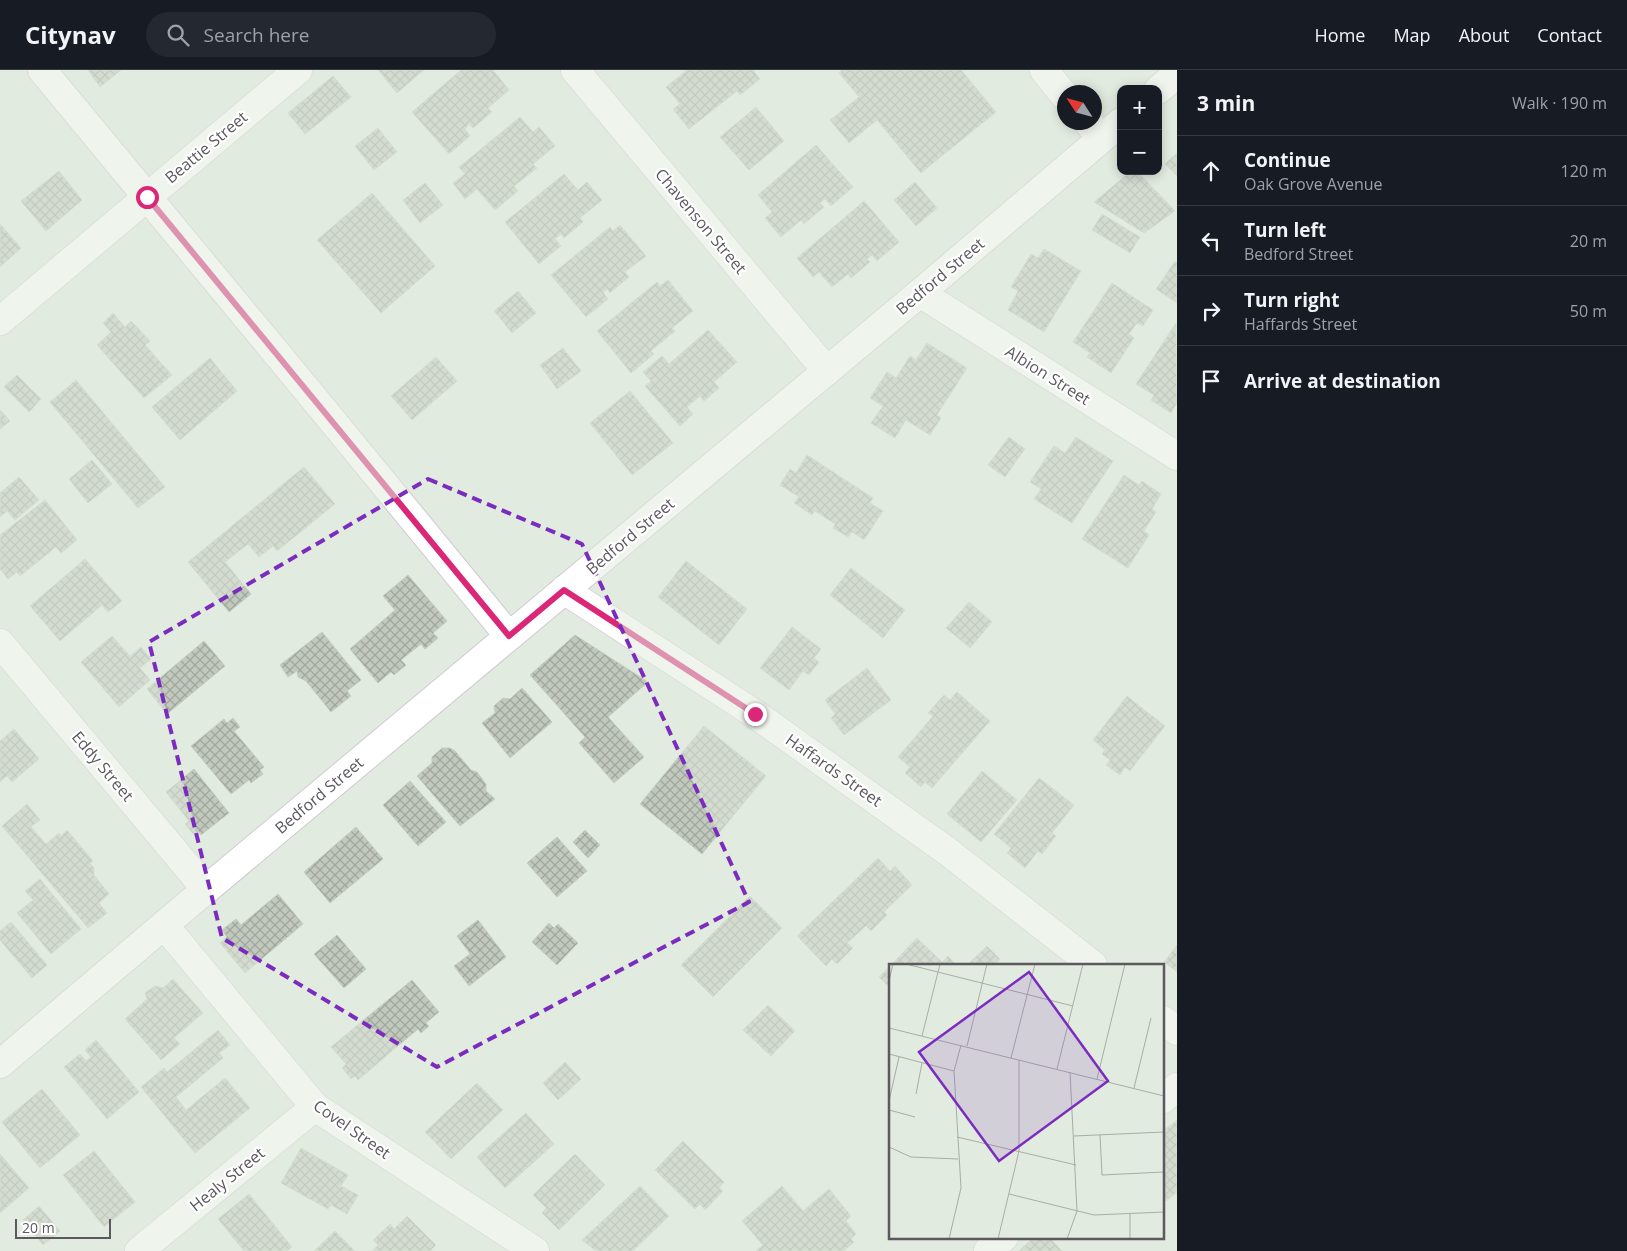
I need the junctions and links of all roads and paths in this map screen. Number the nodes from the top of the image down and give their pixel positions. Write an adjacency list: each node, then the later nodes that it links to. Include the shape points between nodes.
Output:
1 (42, 70): 9 (street)
2 (298, 70): 9 (street, Beattie Street)
3 (575, 70): 12 (street, Chavenson Street)
4 (1044, 70): 6 (street)
5 (1177, 74): 7 (street)
6 (1057, 86)
7 (1162, 87)
8 (1103, 127): 10 (street, Bedford Street)
9 (147, 197): 11 (street, Beattie Street); 15 (street)
10 (920, 293): 12 (street, Bedford Street); 13 (street, Albion Street)
11 (0, 321)
12 (827, 371): 14 (street, Bedford Street)
13 (1177, 456)
14 (564, 590): 15 (street, Bedford Street); 19 (street, Haffards Street, via 763,720 947,851)
15 (509, 636): 17 (street, Bedford Street)
16 (0, 643): 17 (street, Eddy Street)
17 (206, 889): 18 (street, Bedford Street)
18 (164, 925): 22 (street, Bedford Street); 25 (street, Covel Street)
19 (1092, 964)
20 (1164, 1021): 21 (street)
21 (1177, 1031)
22 (0, 1064)
23 (1177, 1087): 24 (street)
24 (1164, 1098)
25 (315, 1107): 27 (street, Healy Street); 28 (street, Covel Street)
26 (1003, 1238): 29 (street)
27 (139, 1251)
28 (535, 1251)
29 (988, 1251)

